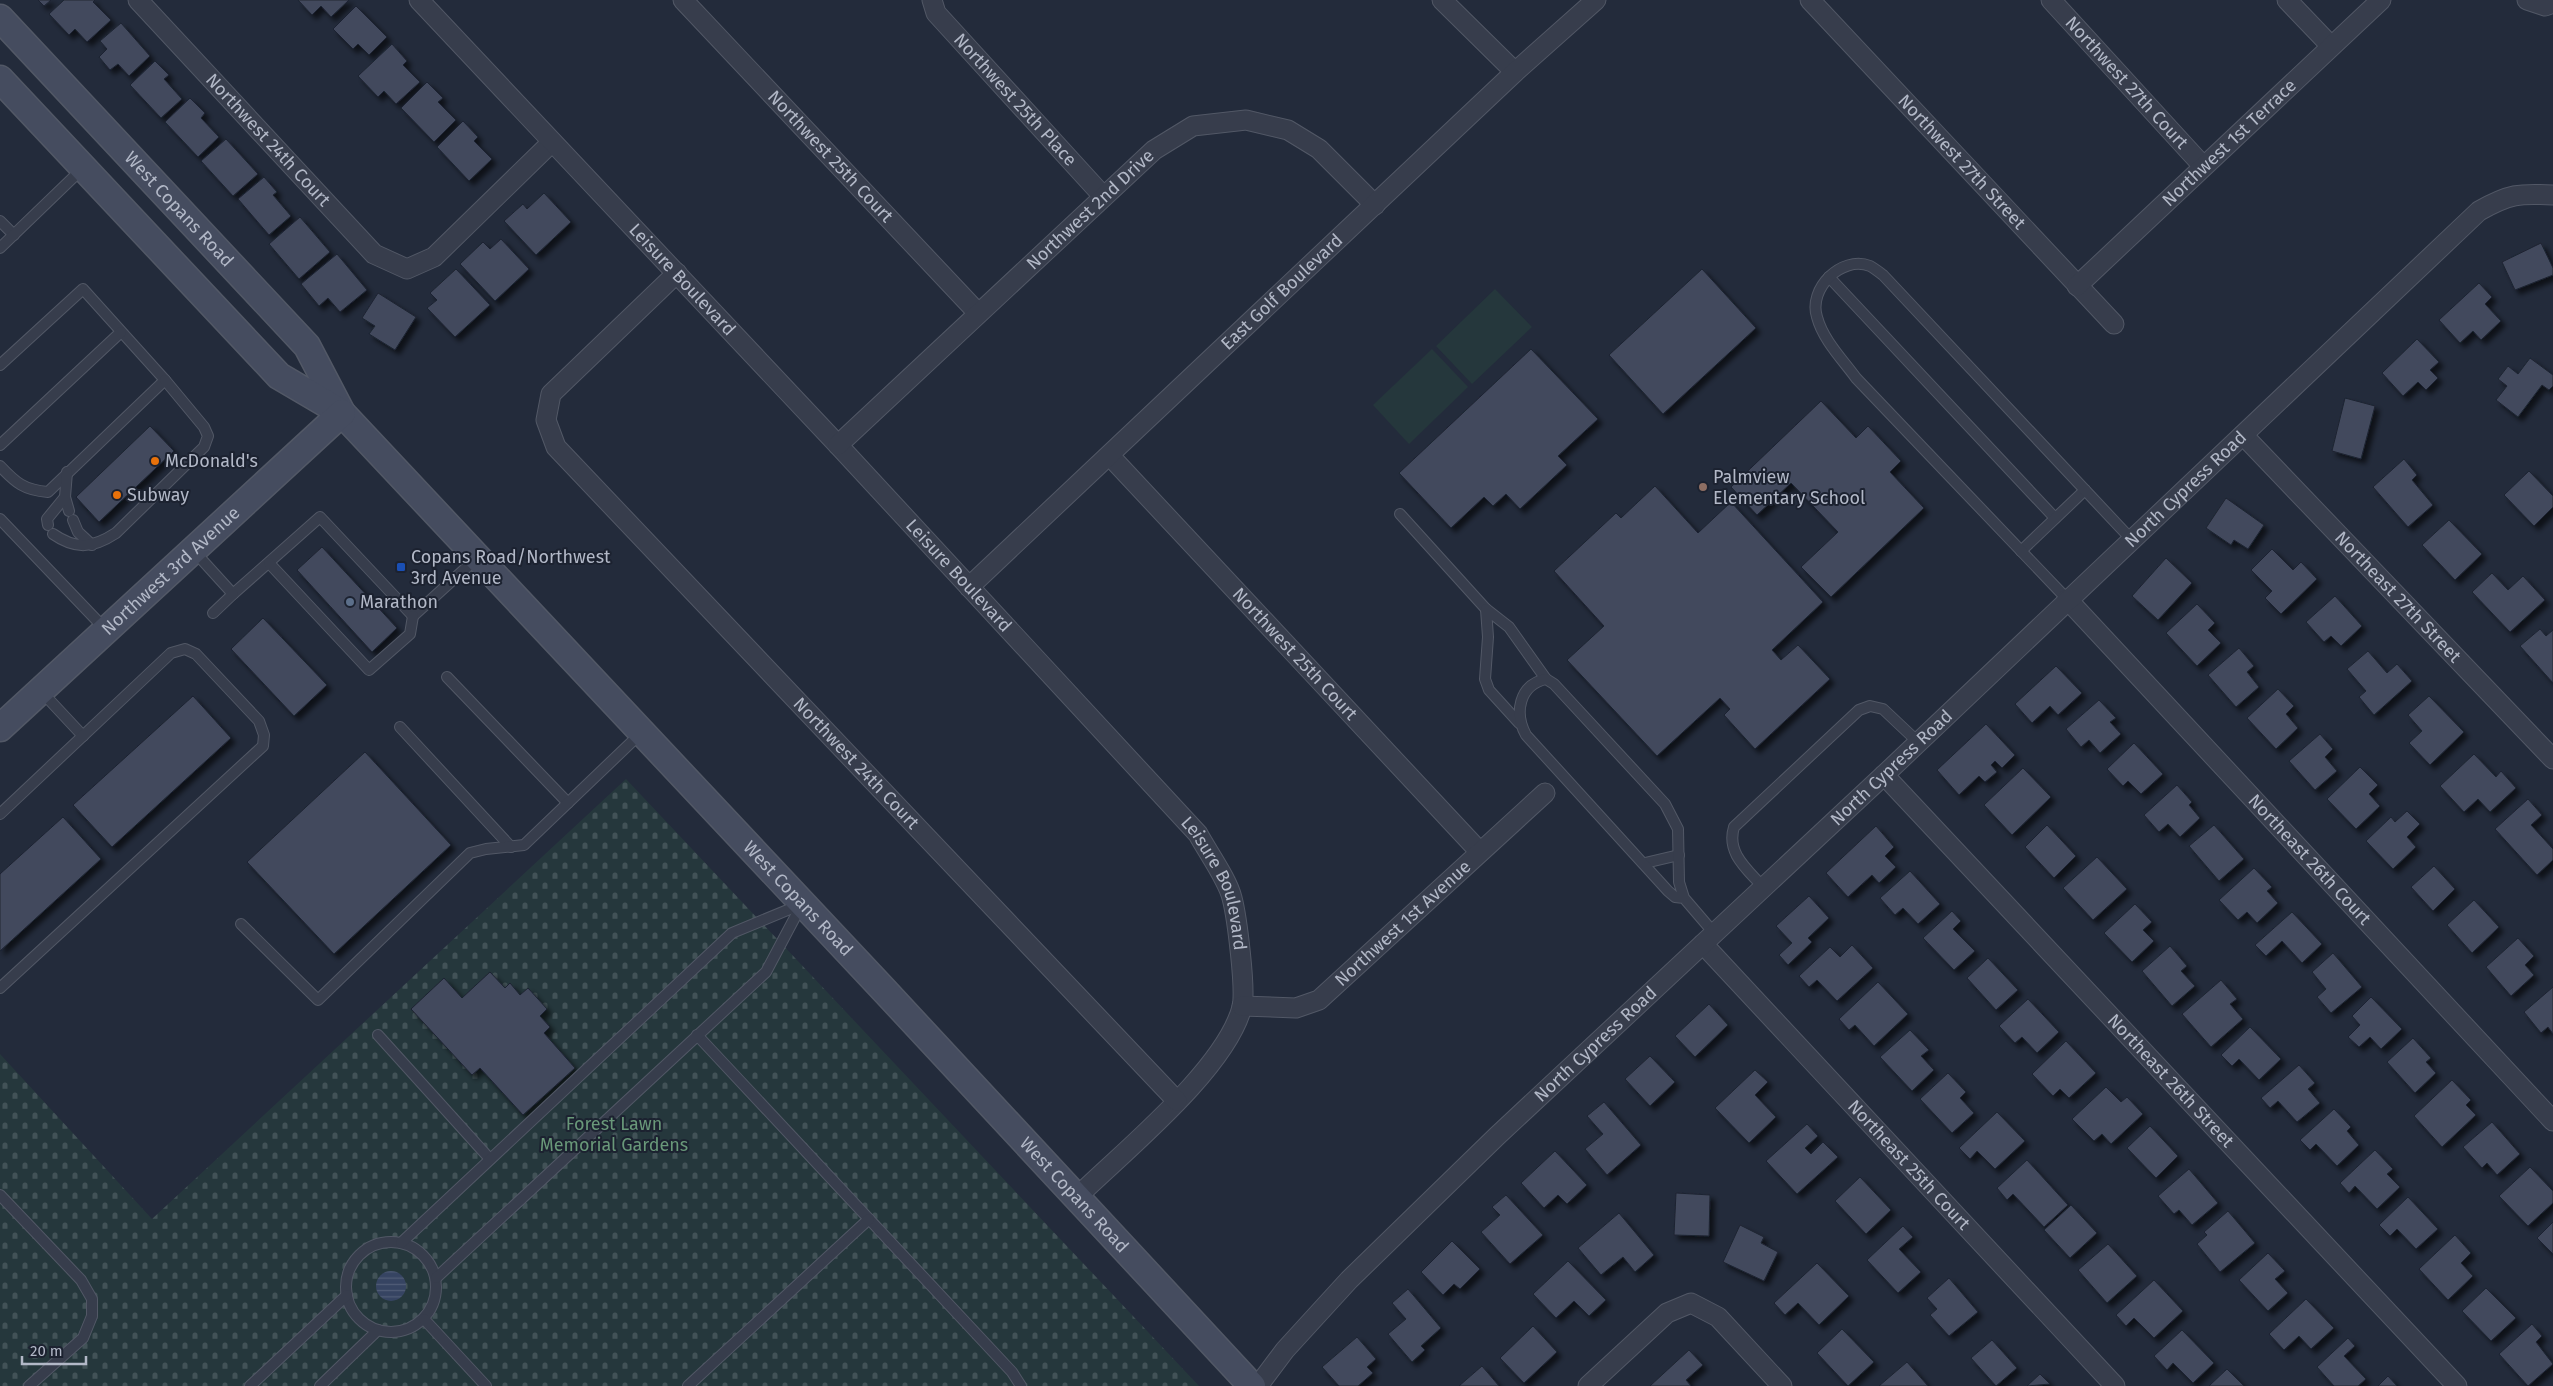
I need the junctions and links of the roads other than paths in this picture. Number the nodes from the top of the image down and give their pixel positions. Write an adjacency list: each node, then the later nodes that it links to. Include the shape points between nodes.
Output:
1 (138, 0): 15 (street, Northwest 24th Court, via 374,254 407,268 434,256)
2 (419, 0): 15 (street, Leisure Boulevard)
3 (684, 0): 27 (street, Northwest 25th Court)
4 (932, 0): 19 (street, Northwest 25th Place, via 936,13)
5 (1442, 0): 13 (street)
6 (1596, 0): 13 (street, East Golf Boulevard)
7 (1810, 0): 26 (street, Northwest 27th Street)
8 (2051, 0): 16 (street, Northwest 27th Court)
9 (2287, 0): 12 (street)
10 (2382, 0): 12 (street, Northwest 1st Terrace)
11 (0, 18): 32 (main road, West Copans Road, via 307,346)
12 (2331, 46): 16 (street, Northwest 1st Terrace)
13 (1515, 72): 20 (street, East Golf Boulevard)
14 (0, 79): 17 (main road, West Copans Road)
15 (552, 142): 24 (street, Leisure Boulevard)
16 (2203, 166): 26 (street, Northwest 1st Terrace)
17 (83, 168): 22 (lane); 32 (main road, West Copans Road, via 279,376)
18 (2553, 195): 33 (street, North Cypress Road, via 2524,193 2503,198 2480,211)
19 (1103, 196): 20 (street, Northwest 2nd Drive, via 1154,150 1193,126 1246,120 1288,130 1319,149); 27 (street, Northwest 2nd Drive)
20 (1375, 205): 36 (street, East Golf Boulevard)
21 (0, 221): 22 (lane)
22 (14, 235): 23 (lane)
23 (0, 248)
24 (677, 273): 35 (street, Leisure Boulevard); 84 (street, Northwest 24th Court, via 551,394 546,420 556,447)
25 (1829, 277): 39 (lane, via 1836,270 1854,266 1870,266 1883,275); 42 (lane); 47 (lane, via 1815,301 1817,317 1828,340 1856,378)
26 (2077, 286): 28 (street, Northwest 27th Street)
27 (978, 313): 35 (street, Northwest 2nd Drive)
28 (2114, 324)
29 (121, 332): 30 (lane, via 83,289); 31 (lane); 34 (lane)
30 (0, 365)
31 (165, 380): 38 (lane); 45 (lane, via 204,427 208,436 204,447 116,533)
32 (342, 413): 46 (main road, Northwest 3rd Avenue); 48 (main road, West Copans Road)
33 (2243, 435): 44 (street, North Cypress Road); 66 (street, Northeast 27th Street)
34 (0, 445)
35 (838, 445): 50 (street, Leisure Boulevard)
36 (1110, 456): 50 (street, East Golf Boulevard); 72 (street, Northwest 25th Court)
37 (0, 466): 38 (lane, via 15,482 30,490 48,492)
38 (67, 472): 40 (lane)
39 (2085, 490): 42 (lane); 44 (lane)
40 (65, 497): 45 (lane, via 78,532); 45 (lane, via 47,519 50,530 69,544)
41 (1400, 514): 53 (lane)
42 (2055, 518): 47 (lane)
43 (0, 519): 56 (lane)
44 (2131, 539): 52 (street, North Cypress Road)
45 (92, 546)
46 (193, 550): 51 (lane); 56 (main road, Northwest 3rd Avenue)
47 (2021, 551): 52 (lane)
48 (477, 557): 55 (lane); 63 (main road, West Copans Road)
49 (270, 563): 51 (lane); 55 (lane, via 320,517); 55 (lane, via 369,670 410,634)
50 (969, 587): 81 (street, Leisure Boulevard, via 1198,834 1232,896 1241,956)
51 (233, 594): 54 (lane)
52 (2067, 599): 65 (street, North Cypress Road); 85 (street, Northeast 26th Court)
53 (1486, 609): 58 (lane, via 1509,626); 60 (lane, via 1488,637 1484,679 1489,690)
54 (213, 614)
55 (413, 616)
56 (106, 630): 59 (main road, Northwest 3rd Avenue)
57 (447, 677): 69 (lane)
58 (1546, 679): 60 (lane, via 1537,682 1526,693 1521,702); 73 (lane, via 1561,691 1665,804 1678,829)
59 (40, 691): 62 (main road, Northwest 3rd Avenue); 64 (lane)
60 (1519, 723): 74 (lane, via 1526,735)
61 (400, 727): 71 (lane)
62 (0, 728)
63 (642, 732): 69 (lane); 77 (main road, West Copans Road)
64 (82, 736): 70 (lane); 80 (lane, via 171,653 185,649 203,660 259,721 264,735 263,746)
65 (1918, 742): 67 (street, North Cypress Road); 75 (lane, via 1883,709 1870,706 1859,710 1734,827 1732,849)
66 (2553, 759)
67 (1884, 775): 75 (street, North Cypress Road); 106 (street, Northeast 26th Street)
68 (1545, 793): 72 (street, Northwest 1st Avenue)
69 (568, 802): 71 (lane, via 524,845)
70 (0, 814)
71 (511, 847): 78 (lane, via 486,848 470,853 318,1000)
72 (1480, 852): 81 (street, Northwest 1st Avenue, via 1319,1000 1296,1008)
73 (1679, 855): 74 (lane); 76 (lane, via 1679,882)
74 (1645, 863): 76 (lane, via 1668,891)
75 (1763, 888): 79 (street, North Cypress Road)
76 (1684, 898): 79 (lane)
77 (803, 903): 83 (lane, via 766,972); 86 (lane, via 732,933); 88 (main road, West Copans Road)
78 (241, 924)
79 (1708, 938): 102 (street, North Cypress Road, via 1349,1280 1284,1350); 105 (street, Northeast 25th Court)
80 (0, 988)
81 (1242, 1006): 84 (street, Leisure Boulevard, via 1222,1050)
82 (378, 1035): 86 (lane)
83 (698, 1035): 89 (lane); 91 (lane)
84 (1177, 1101): 88 (street, Leisure Boulevard)
85 (2553, 1121)
86 (490, 1159): 90 (lane)
87 (0, 1195): 95 (lane, via 81,1280 92,1299 92,1316 83,1338)
88 (1077, 1197): 101 (main road, West Copans Road)
89 (869, 1219): 99 (lane); 100 (lane, via 1012,1372)
90 (401, 1243): 91 (lane, via 422,1253); 92 (lane, via 378,1243 364,1249 353,1260 346,1275)
91 (436, 1278): 93 (lane, via 434,1300)
92 (346, 1295): 94 (lane, via 358,1318); 96 (lane)
93 (424, 1319): 94 (lane, via 398,1332); 98 (lane)
94 (378, 1330): 97 (lane)
95 (29, 1386)
96 (250, 1386)
97 (320, 1386)
98 (486, 1386)
99 (688, 1386)
100 (1021, 1386)
101 (1252, 1386)
102 (1258, 1386)
103 (1588, 1386): 104 (street, via 1666,1313 1691,1303 1718,1317)
104 (1782, 1386)
105 (2115, 1386)
106 (2458, 1386)

